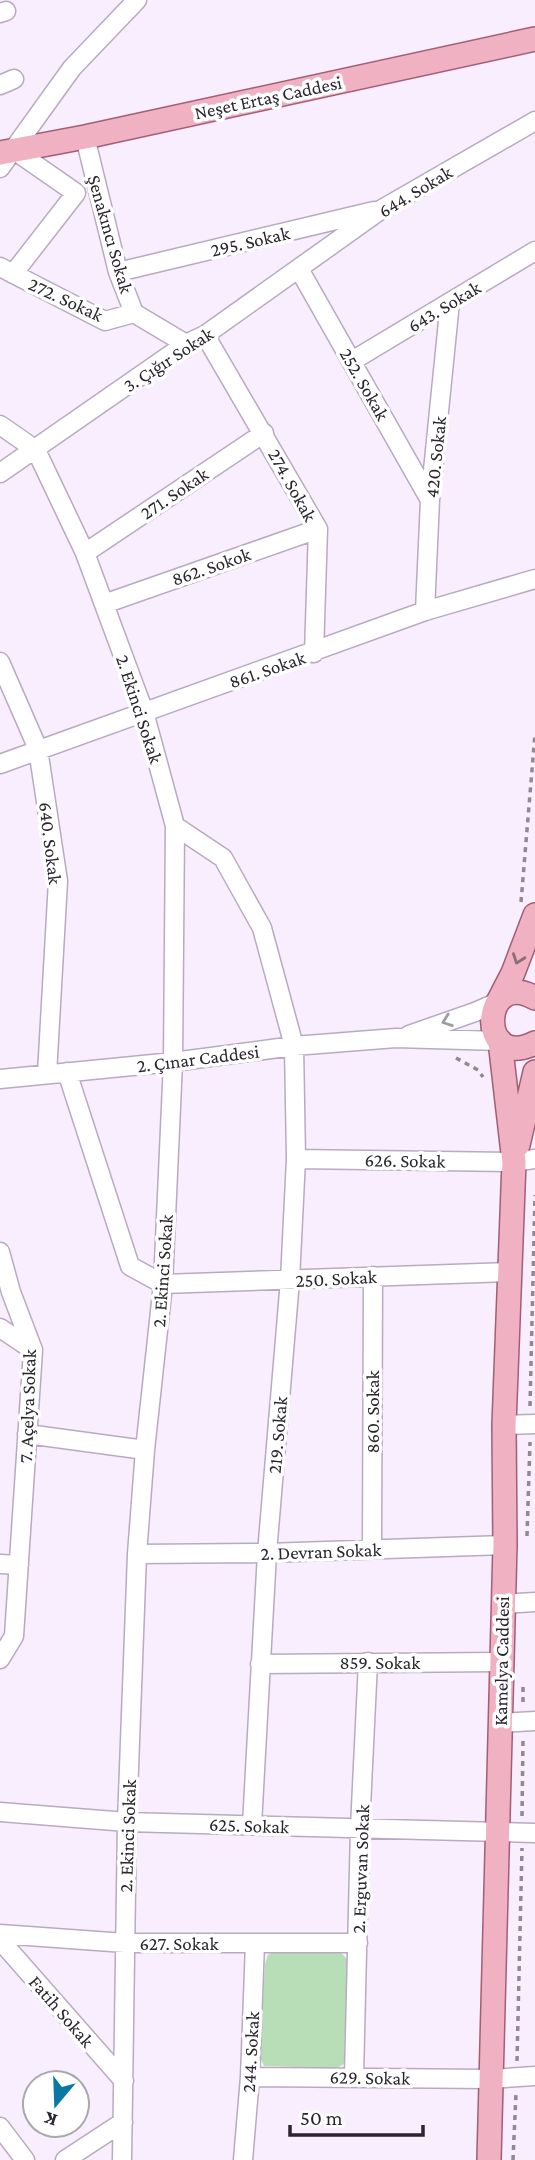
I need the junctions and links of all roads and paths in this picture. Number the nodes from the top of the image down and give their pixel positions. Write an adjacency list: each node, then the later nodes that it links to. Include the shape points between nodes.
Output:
1 (137, 0): 5 (street, via 72,68)
2 (535, 39): 4 (main road, Neşet Ertaş Caddesi)
3 (535, 121): 6 (street, 644. Sokak)
4 (85, 137): 5 (main road, Neşet Ertaş Caddesi); 10 (street, Şenakıncı Sokak)
5 (5, 157): 9 (street, via 76,192)
6 (382, 209): 8 (street, 644. Sokak); 10 (street, 295. Sokak)
7 (535, 251): 11 (street, 643. Sokak)
8 (299, 269): 13 (street, 3. Çığır Sokak); 15 (street, 252. Sokak)
9 (7, 271): 12 (street, 272. Sokak, via 105,321)
10 (118, 272): 12 (street, Şenakıncı Sokak)
11 (450, 302): 15 (street, 643. Sokak); 20 (street, 420. Sokak)
12 (134, 313): 14 (street, Şenakıncı Sokak)
13 (205, 335): 14 (street, 3. Çığır Sokak); 17 (street, 274. Sokak)
14 (186, 344): 18 (street, 3. Çığır Sokak)
15 (352, 361): 20 (street, 252. Sokak)
16 (0, 425): 18 (street, 2. Ekinci Sokak)
17 (264, 433): 21 (street, 274. Sokak); 22 (street, 271. Sokak)
18 (36, 450): 19 (street, 3. Çığır Sokak); 22 (street, 2. Ekinci Sokak)
19 (0, 473)
20 (430, 500): 25 (street, 420. Sokak)
21 (318, 529): 24 (street, 862. Sokok); 26 (street, 274. Sokak)
22 (85, 553): 24 (street, 2. Ekinci Sokak)
23 (535, 579): 25 (street, 861. Sokak)
24 (104, 604): 28 (street, 2. Ekinci Sokak)
25 (425, 611): 26 (street, 861. Sokak)
26 (314, 653): 28 (street, 861. Sokak)
27 (0, 662): 29 (street, 640. Sokak)
28 (144, 712): 29 (street, 861. Sokak); 31 (street, 2. Ekinci Sokak)
29 (38, 750): 30 (street, 861. Sokak); 42 (street, 640. Sokak, via 58,881)
30 (0, 764)
31 (175, 826): 38 (street, 219. Sokak, via 223,858 262,928); 39 (street, 2. Ekinci Sokak)
32 (535, 915): 34 (main road, one-way to 34)
33 (535, 998): 34 (main road, via 514,993)
34 (498, 1002): 35 (street, one-way to 35); 36 (main road, via 491,1017)
35 (396, 1038): 36 (street); 38 (street, 2. Çınar Caddesi)
36 (500, 1041): 37 (main road, via 517,1048); 45 (main road)
37 (535, 1043)
38 (293, 1045): 39 (street, 2. Çınar Caddesi); 44 (street, 219. Sokak)
39 (173, 1062): 40 (street, 2. Çınar Caddesi); 51 (street, 2. Ekinci Sokak)
40 (67, 1072): 42 (street, 2. Çınar Caddesi); 51 (street, via 130,1266)
41 (535, 1072): 45 (main road)
42 (47, 1074): 43 (street, 2. Çınar Caddesi)
43 (0, 1079)
44 (296, 1159): 45 (street, 626. Sokak); 50 (street, 219. Sokak)
45 (524, 1160): 48 (main road, Kamelya Caddesi)
46 (535, 1195): 55 (path)
47 (0, 1252): 52 (street, 7. Açelya Sokak)
48 (510, 1272): 49 (street, 250. Sokak); 56 (main road, Kamelya Caddesi)
49 (373, 1276): 50 (street, 250. Sokak); 60 (street, 860. Sokak)
50 (290, 1280): 51 (street, 250. Sokak); 61 (street, 219. Sokak)
51 (163, 1284): 58 (street, 2. Ekinci Sokak)
52 (6, 1292): 54 (street, 7. Açelya Sokak)
53 (0, 1328): 54 (street)
54 (33, 1350): 57 (street, 7. Açelya Sokak)
55 (533, 1424): 56 (street); 59 (path)
56 (504, 1425): 59 (main road, Kamelya Caddesi)
57 (27, 1434): 58 (street); 64 (street, 7. Açelya Sokak)
58 (145, 1450): 62 (street, 2. Ekinci Sokak)
59 (516, 1541): 60 (street, 2. Devran Sokak); 66 (main road, Kamelya Caddesi)
60 (372, 1549): 61 (street, 2. Devran Sokak)
61 (267, 1553): 62 (street, 2. Devran Sokak); 70 (street, 219. Sokak)
62 (137, 1555): 75 (street, 2. Ekinci Sokak)
63 (0, 1563): 64 (street)
64 (19, 1565): 67 (street, 7. Açelya Sokak, via 14,1636)
65 (535, 1602): 66 (street)
66 (502, 1604): 69 (main road, Kamelya Caddesi)
67 (0, 1659)
68 (368, 1662): 69 (street, 859. Sokak); 70 (street, 859. Sokak); 77 (street, 2. Erguvan Sokak)
69 (500, 1662): 73 (main road, Kamelya Caddesi)
70 (260, 1664): 76 (street, 219. Sokak)
71 (523, 1681): 72 (path)
72 (529, 1722): 73 (street); 79 (path)
73 (500, 1723): 78 (main road, Kamelya Caddesi)
74 (0, 1812): 75 (street, 625. Sokak)
75 (127, 1822): 76 (street, 625. Sokak); 82 (street, 2. Ekinci Sokak)
76 (252, 1825): 77 (street, 625. Sokak)
77 (360, 1828): 78 (street, 625. Sokak); 84 (street, 2. Erguvan Sokak)
78 (498, 1832): 79 (street, 625. Sokak); 89 (main road, Kamelya Caddesi)
79 (529, 1833): 88 (path)
80 (0, 1934): 82 (street, 627. Sokak)
81 (0, 1940): 90 (street, Fatih Sokak)
82 (125, 1943): 83 (street, 627. Sokak); 90 (street, 2. Ekinci Sokak)
83 (255, 1943): 84 (street, 627. Sokak); 87 (street, 244. Sokak)
84 (358, 1943): 85 (street, 2. Erguvan Sokak)
85 (354, 2076): 87 (street, 629. Sokak); 89 (street, 629. Sokak)
86 (535, 2076): 88 (street, 629. Sokak)
87 (250, 2077): 96 (street, 244. Sokak)
88 (517, 2077): 89 (street, 629. Sokak); 98 (path)
89 (491, 2079): 97 (main road, Kamelya Caddesi)
90 (124, 2081): 91 (street, 2. Ekinci Sokak)
91 (123, 2122): 94 (street); 95 (street, 2. Ekinci Sokak)
92 (0, 2127): 93 (street)
93 (25, 2160)
94 (65, 2160)
95 (122, 2160)
96 (243, 2160)
97 (489, 2160)
98 (513, 2160)

